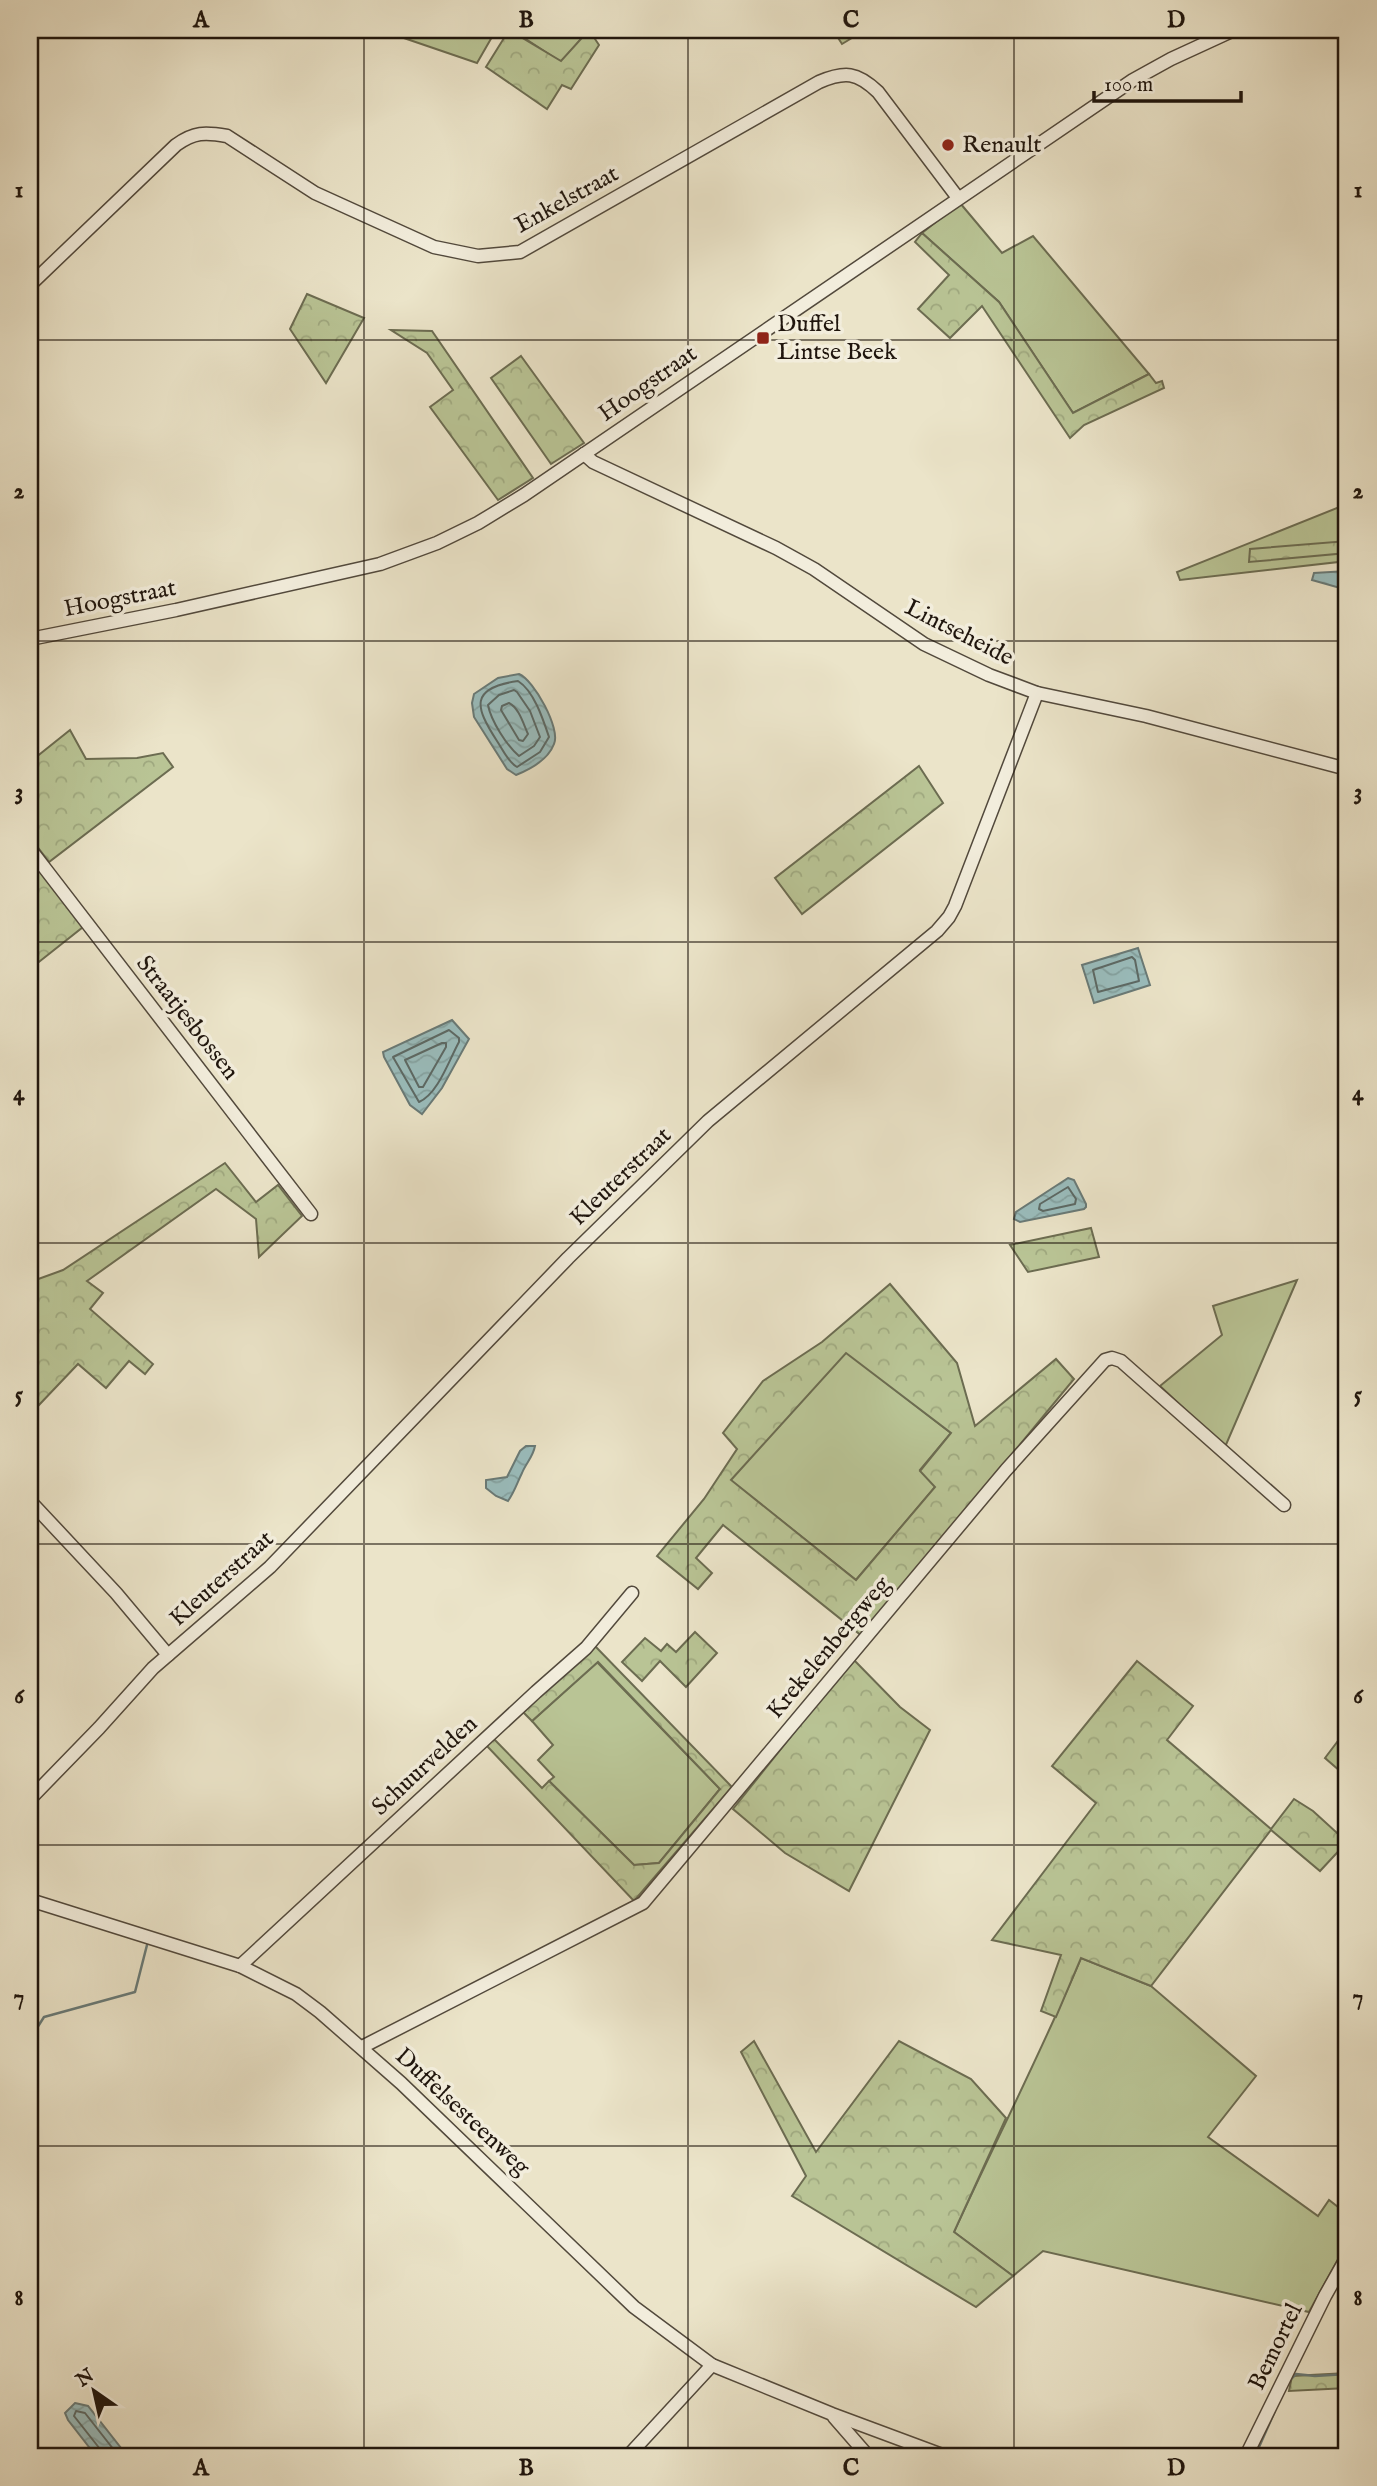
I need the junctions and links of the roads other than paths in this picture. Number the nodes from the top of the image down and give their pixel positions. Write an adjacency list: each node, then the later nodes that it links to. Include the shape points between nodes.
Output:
1 (1234, 30): 2 (street, Hoogstraat, via 1133,80)
2 (958, 198): 3 (street, Enkelstraat, via 878,92 856,75 836,75 819,82 520,252 503,254 478,256 434,247 315,193 227,136 190,135); 4 (street, Hoogstraat)
3 (30, 285)
4 (584, 454): 5 (street, Hoogstraat, via 478,523 437,544 380,564); 6 (street, Lintseheide, via 814,569 924,644)
5 (30, 639)
6 (1037, 693): 7 (street, Lintseheide, via 1146,716); 13 (street, Kleuterstraat, via 954,906 937,931 708,1121 568,1258 279,1558)
7 (1347, 769)
8 (30, 849): 9 (street, Straatjesbossen)
9 (311, 1214)
10 (30, 1501): 13 (street, Kleuterstraat)
11 (1284, 1505): 17 (street, Krekelenbergweg, via 1121,1361 1105,1360 1006,1470 643,1903)
12 (632, 1593): 16 (street, Schuurvelden, via 586,1648)
13 (168, 1655): 14 (street, Kleuterstraat)
14 (30, 1798)
15 (30, 1900): 16 (street, Duffelsesteenweg)
16 (240, 1966): 17 (street, Duffelsesteenweg, via 296,1994)
17 (362, 2047): 19 (street, Duffelsesteenweg, via 634,2307)
18 (1347, 2258): 24 (street, Bemortel)
19 (712, 2365): 20 (street, Duffelsesteenweg); 21 (street)
20 (832, 2414): 22 (street, Duffelsesteenweg); 23 (street, Duffelsesteenweg)
21 (628, 2456)
22 (868, 2456)
23 (945, 2456)
24 (1246, 2456)

